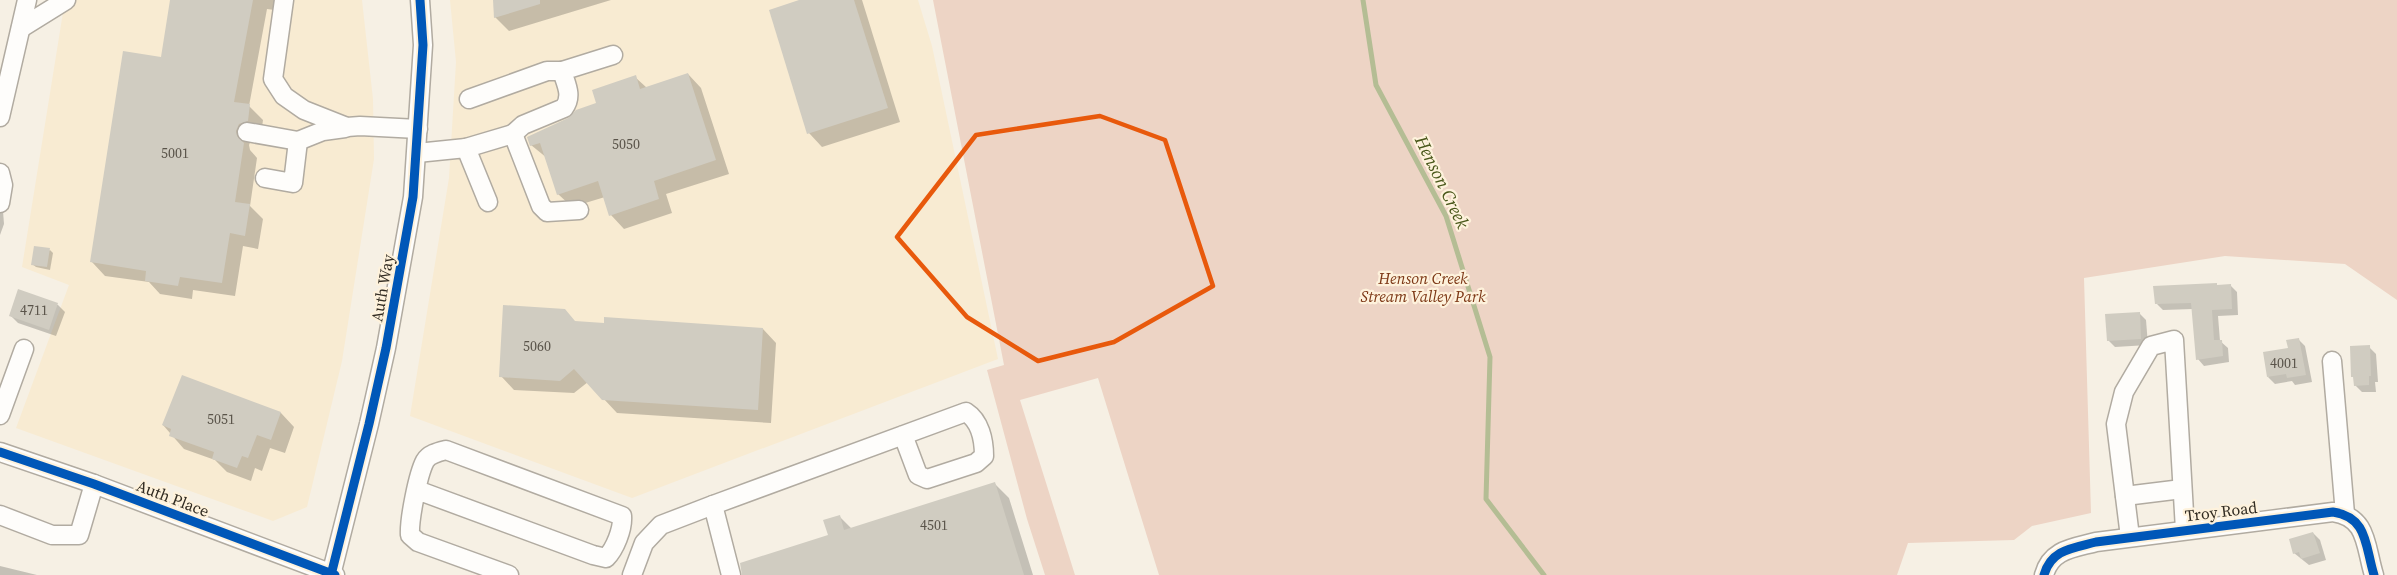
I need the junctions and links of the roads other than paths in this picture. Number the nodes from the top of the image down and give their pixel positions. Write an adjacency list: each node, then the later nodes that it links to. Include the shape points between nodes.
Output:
1 (27, 0): 5 (street)
2 (66, 0): 5 (street)
3 (284, 0): 11 (street, via 273,79 284,96 304,110)
4 (420, 0): 12 (street, Auth Way, via 423,45)
5 (21, 28): 7 (street)
6 (613, 55): 8 (street)
7 (7, 57): 10 (street)
8 (562, 71): 9 (street, via 547,71); 14 (street, via 569,93 564,108 523,124)
9 (469, 99)
10 (0, 117)
11 (347, 127): 12 (street); 15 (street)
12 (418, 129): 17 (street, Auth Way)
13 (247, 132): 15 (street)
14 (513, 134): 16 (street); 22 (street, via 541,206 547,212)
15 (298, 141): 19 (street, via 293,183)
16 (466, 148): 17 (street); 20 (street)
17 (417, 153): 37 (street, Auth Way, via 404,255 386,348)
18 (0, 173): 21 (street)
19 (265, 178)
20 (488, 202)
21 (0, 203)
22 (579, 210)
23 (24, 349): 25 (street)
24 (2332, 362): 33 (street)
25 (0, 415)
26 (903, 435): 26 (street, via 966,412 975,418 984,456 976,463 927,479 918,475); 32 (street)
27 (0, 452): 28 (street, Auth Place)
28 (94, 484): 34 (street, via 79,535 52,535); 37 (street, Auth Place)
29 (2182, 489): 31 (street); 31 (street, via 2174,340 2151,346 2124,392 2116,424); 35 (street)
30 (417, 490): 30 (street, via 606,558 622,523 618,514 446,450 425,460); 38 (street, via 409,519 410,535 418,542)
31 (2125, 496): 36 (street)
32 (713, 505): 39 (street, via 662,525 644,543); 40 (street)
33 (2345, 514): 35 (street, Troy Road, via 2315,513); 42 (street, via 2361,528)
34 (0, 515)
35 (2185, 530): 36 (street, Troy Road)
36 (2130, 537): 41 (street, Troy Road, via 2060,552 2052,558)
37 (332, 575)
38 (508, 575)
39 (632, 575)
40 (731, 575)
41 (2044, 575)
42 (2374, 575)

